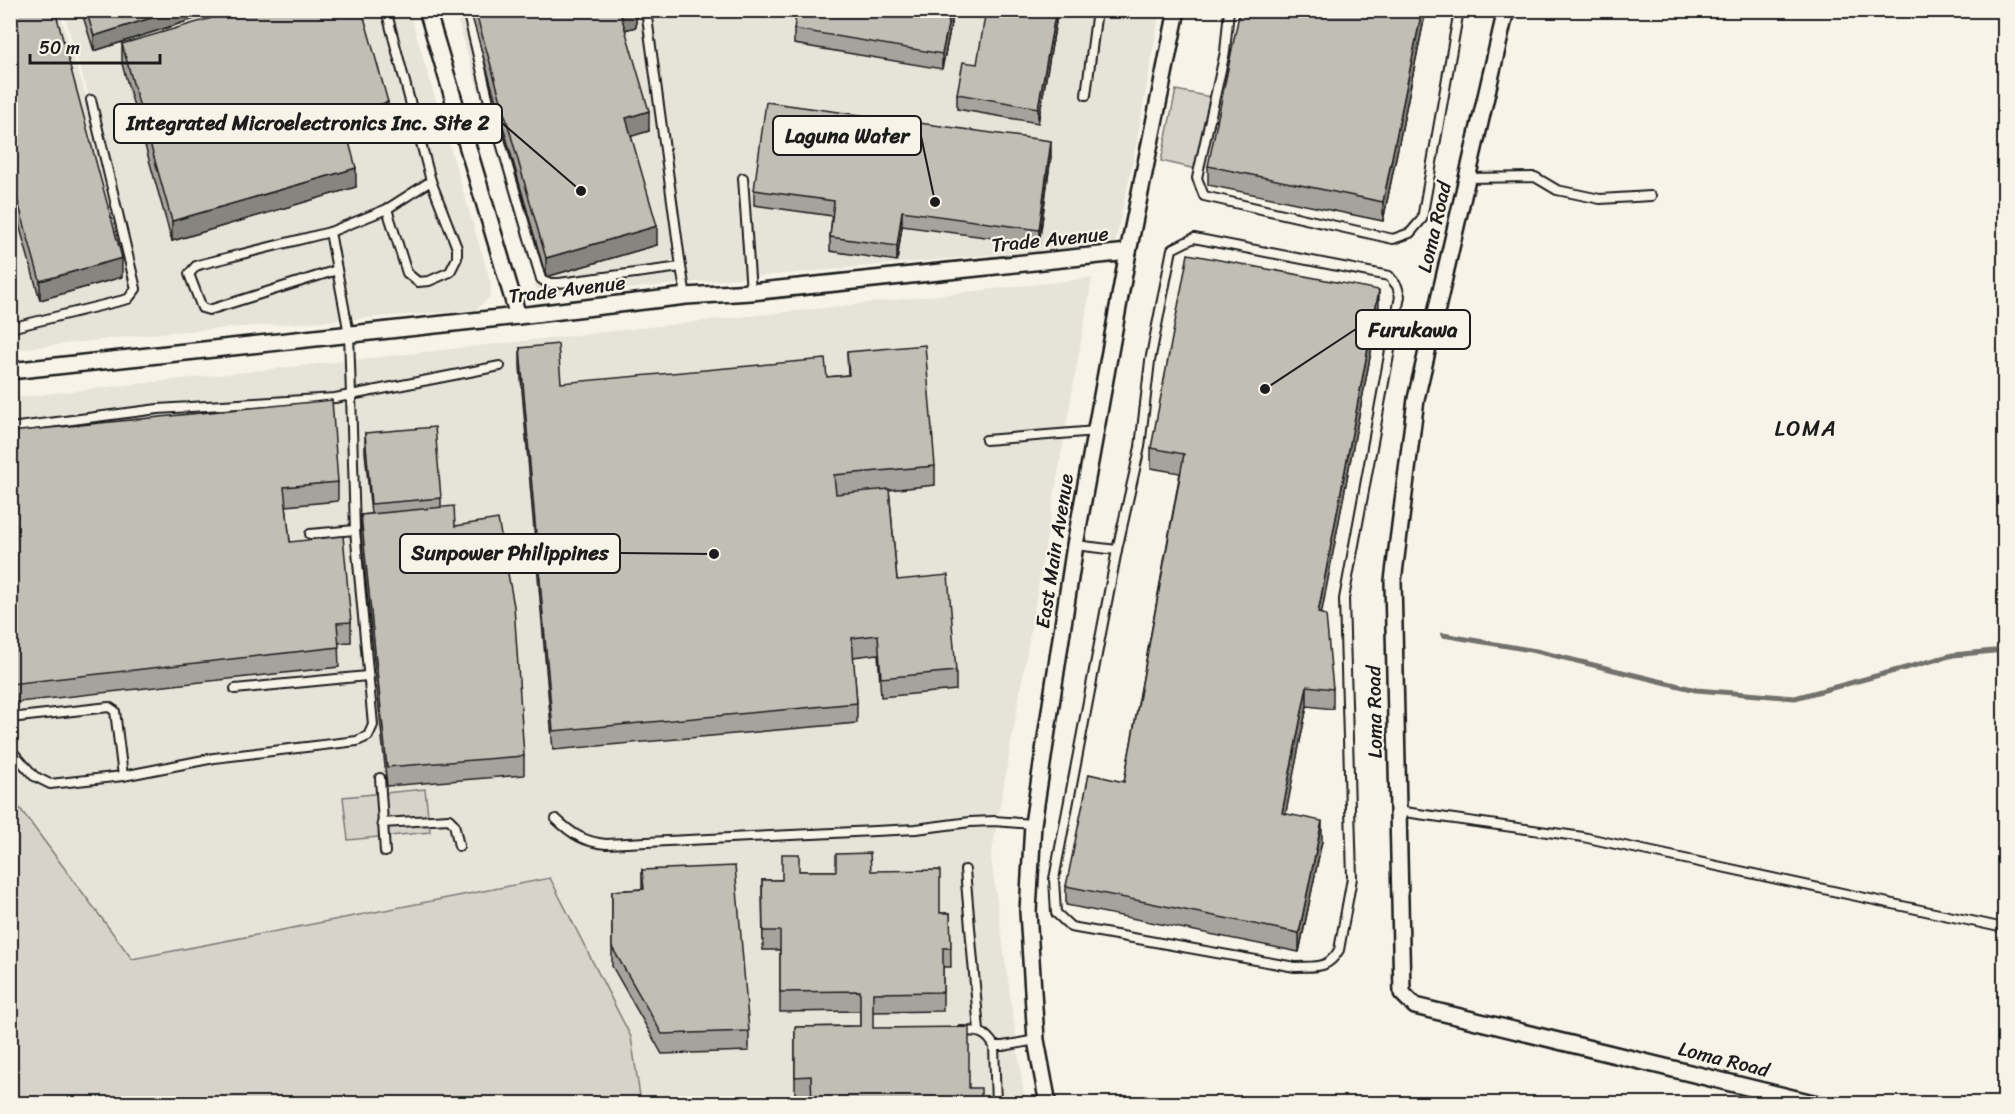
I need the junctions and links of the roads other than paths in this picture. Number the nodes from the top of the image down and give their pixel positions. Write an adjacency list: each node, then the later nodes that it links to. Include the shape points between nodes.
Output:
1 (386, 10): 14 (lane)
2 (427, 10): 23 (street)
3 (467, 10): 19 (lane, via 489,102 541,279 560,283)
4 (646, 10): 19 (lane)
5 (1097, 10): 10 (lane)
6 (1177, 10): 18 (street, East Main Avenue)
7 (1229, 10): 8 (lane, via 1225,52 1197,178 1204,196 1394,238 1410,233 1422,219)
8 (1459, 10)
9 (1506, 10): 13 (street, Loma Road)
10 (1086, 95)
11 (91, 100): 24 (lane, via 136,289 128,299)
12 (743, 178): 21 (lane)
13 (1467, 178): 15 (lane, via 1535,177 1557,190 1600,199); 42 (street, Loma Road, via 1416,399 1393,582)
14 (430, 181): 16 (lane); 16 (lane, via 457,248 450,272 418,282 407,273)
15 (1651, 196)
16 (387, 209): 17 (lane)
17 (330, 232): 20 (lane); 20 (lane, via 202,264 189,274 202,308 209,310)
18 (1128, 252): 21 (street, Trade Avenue); 30 (street, East Main Avenue)
19 (681, 267): 22 (lane)
20 (337, 270): 25 (lane)
21 (751, 292): 22 (street, Trade Avenue)
22 (686, 296): 23 (street, Trade Avenue)
23 (519, 316): 25 (street, Trade Avenue)
24 (10, 328)
25 (349, 334): 27 (street, Trade Avenue); 28 (lane)
26 (500, 366): 28 (lane)
27 (10, 371)
28 (351, 395): 29 (lane, via 158,409); 32 (lane)
29 (10, 428)
30 (1096, 432): 31 (lane); 34 (street, East Main Avenue)
31 (986, 440)
32 (355, 530): 33 (lane); 36 (lane)
33 (310, 534)
34 (1075, 545): 35 (lane); 45 (street, East Main Avenue)
35 (1117, 550): 35 (lane, via 1140,447 1150,361 1172,249 1194,238 1389,276 1400,296 1344,599 1352,878 1338,950 1322,966 1295,967 1071,927 1056,913 1054,879)
36 (367, 676): 37 (lane); 40 (lane, via 373,725 368,736 357,741 214,758)
37 (235, 689)
38 (10, 718): 40 (lane, via 109,706 115,711)
39 (10, 749): 40 (lane, via 34,776 50,784)
40 (123, 776)
41 (380, 778): 44 (lane)
42 (1397, 811): 49 (lane, via 1583,837); 56 (street, Loma Road, via 1402,993 1416,1006)
43 (556, 819): 45 (lane, via 572,834 588,842 606,844 916,830 970,822)
44 (382, 823): 46 (lane, via 449,819); 47 (lane)
45 (1033, 824): 52 (street, East Main Avenue, via 1029,911)
46 (459, 846)
47 (385, 852)
48 (965, 870): 51 (lane)
49 (2004, 928)
50 (956, 1031): 51 (lane)
51 (979, 1031): 53 (lane)
52 (1036, 1040): 53 (lane); 55 (street, East Main Avenue)
53 (994, 1046): 54 (lane)
54 (996, 1104)
55 (1048, 1104)
56 (1817, 1104)

